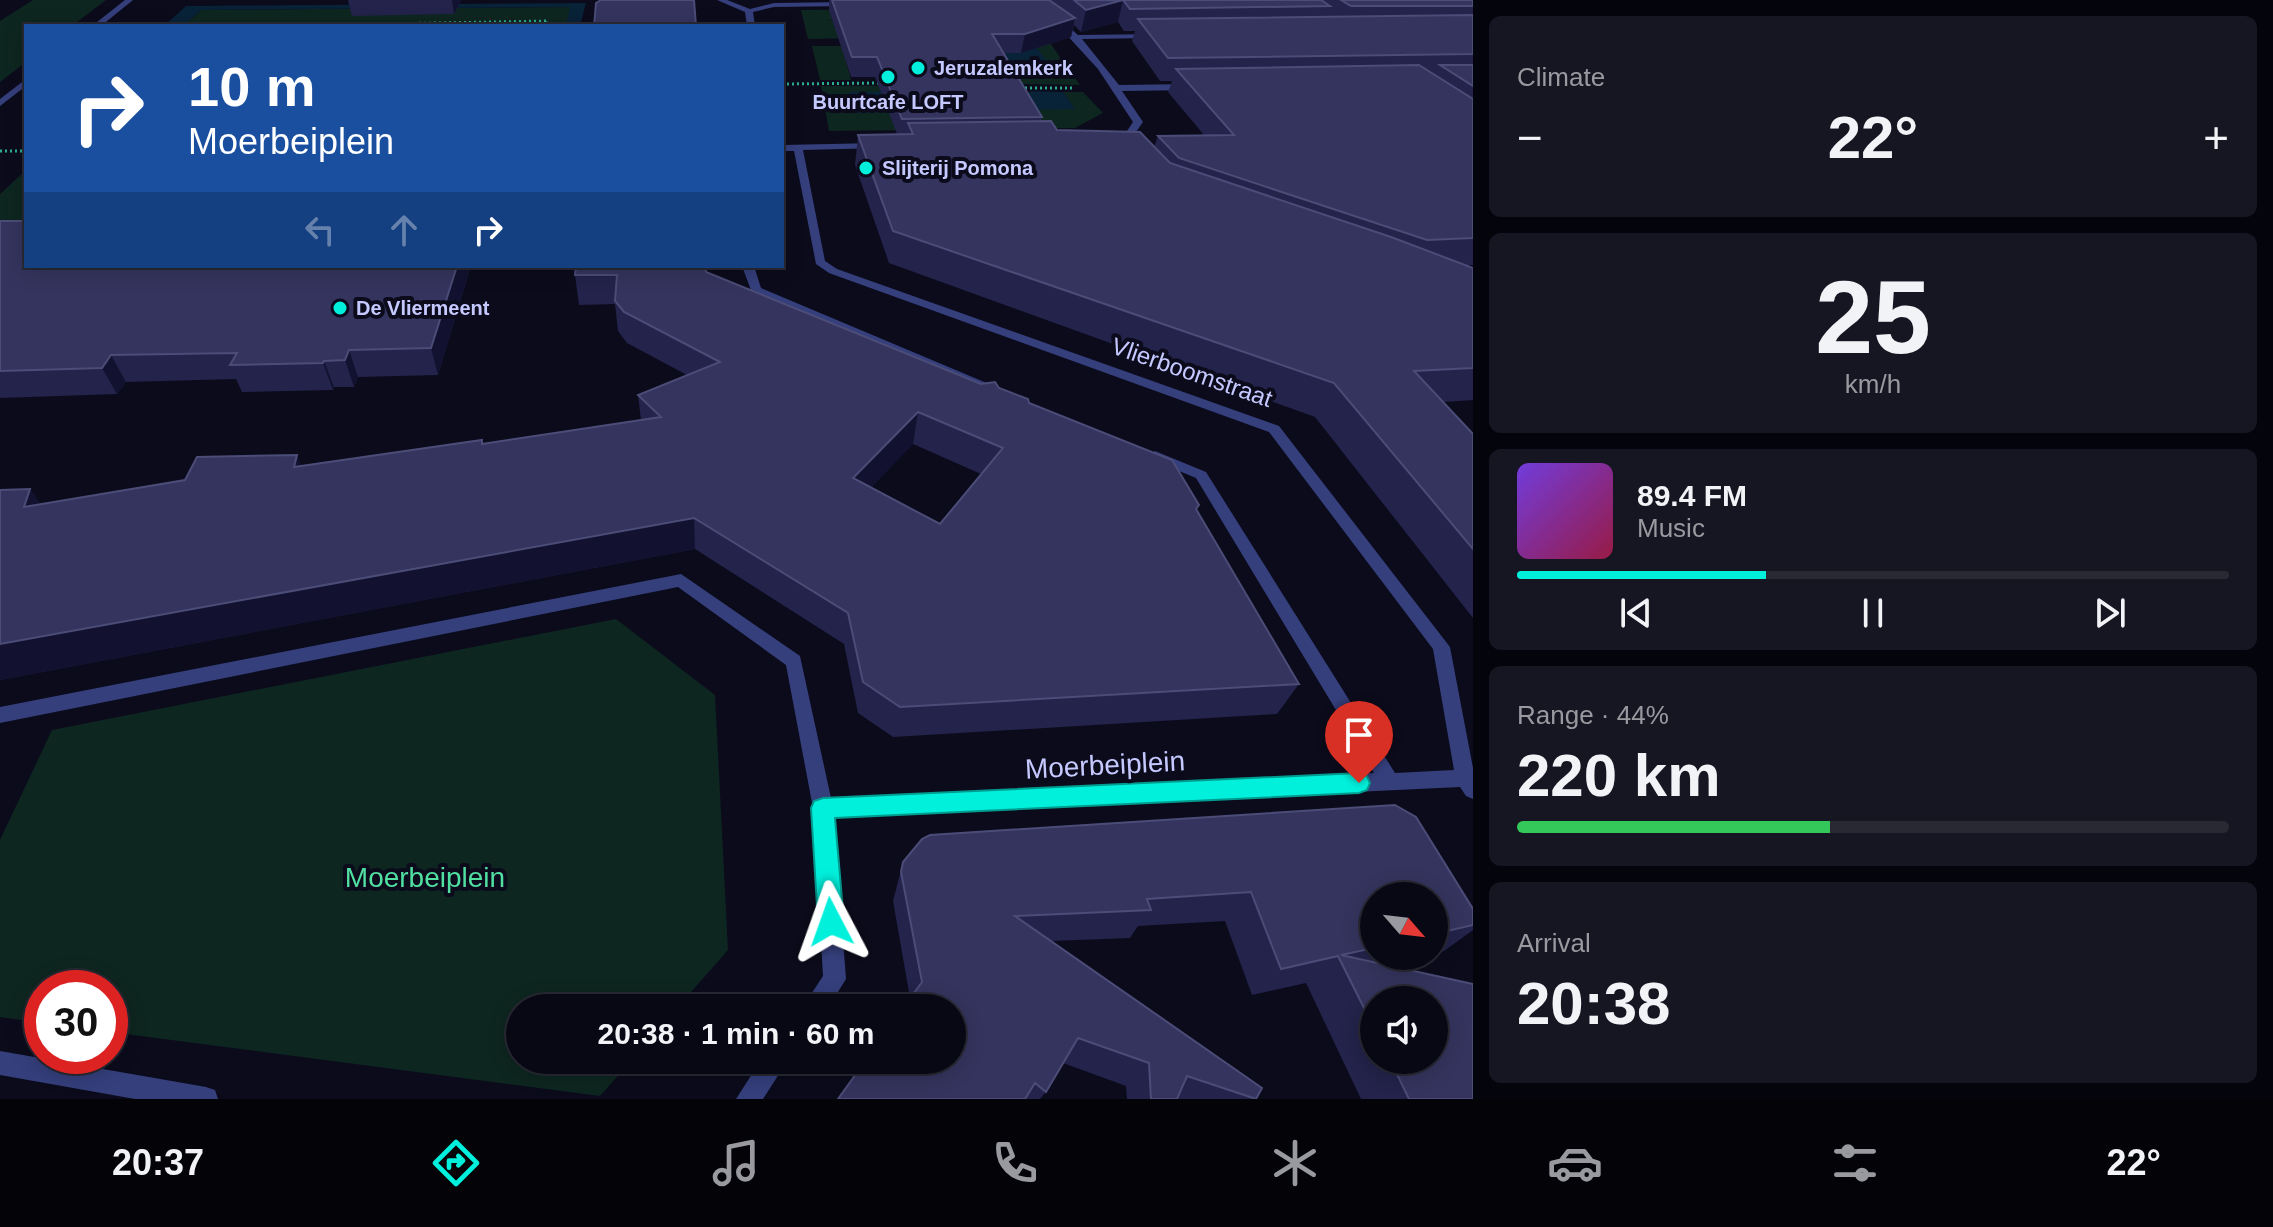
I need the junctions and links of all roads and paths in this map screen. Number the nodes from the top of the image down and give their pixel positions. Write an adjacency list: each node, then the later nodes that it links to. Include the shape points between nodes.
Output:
1 (129, 0): 7 (street)
2 (721, 0): 5 (street)
3 (773, 3): 4 (street); 5 (street)
4 (853, 4)
5 (749, 11): 10 (street)
6 (1048, 12): 12 (street)
7 (99, 24)
8 (384, 24): 9 (path)
9 (547, 24)
10 (751, 24)
11 (1170, 36): 12 (street)
12 (1076, 37): 18 (street)
13 (890, 83): 15 (path)
14 (24, 84): 19 (street)
15 (784, 84)
16 (1210, 86): 18 (street)
17 (1019, 88): 18 (path)
18 (1118, 88): 21 (street, via 1138,122)
19 (0, 103)
20 (1109, 143): 21 (street)
21 (1124, 143): 27 (street)
22 (887, 146): 23 (street)
23 (798, 147): 24 (street); 33 (street, Vlierboomstraat, via 820,262 833,271 1274,429 1441,647)
24 (784, 148)
25 (0, 151): 26 (path)
26 (24, 151)
27 (1134, 154)
28 (749, 268): 29 (street, via 756,290)
29 (1014, 397)
30 (1144, 451): 32 (street, via 1201,475)
31 (0, 715): 34 (street, via 681,580 794,661)
32 (1390, 782): 33 (street, Vlierboomstraat); 34 (street, Moerbeiplein)
33 (1469, 784)
34 (823, 808): 35 (street, via 835,979)
35 (824, 994)
36 (0, 1063): 38 (street)
37 (766, 1074): 39 (street)
38 (206, 1099)
39 (748, 1099)

